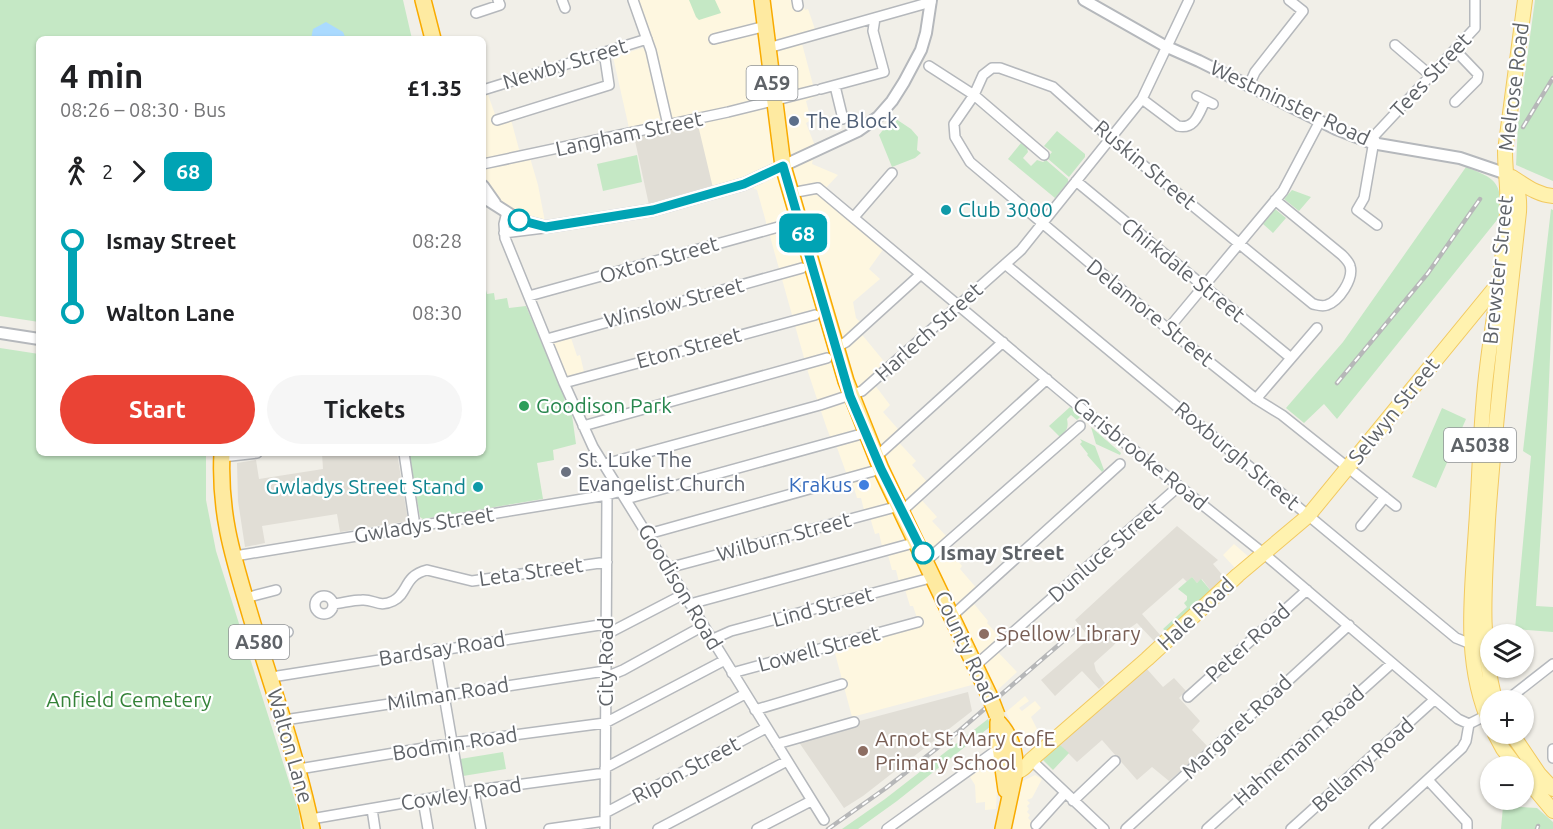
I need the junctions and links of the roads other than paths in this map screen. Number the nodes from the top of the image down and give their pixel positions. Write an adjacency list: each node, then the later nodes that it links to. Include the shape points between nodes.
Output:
1 (413, 0): 15 (highway)
2 (423, 0): 16 (highway)
3 (498, 0): 12 (street, via 500,5)
4 (633, 0): 17 (street)
5 (762, 0): 14 (highway, A59)
6 (1084, 0): 20 (street, Westminster Road)
7 (1189, 0): 20 (street, Harlech Street)
8 (1289, 0): 26 (street, via 1303,11)
9 (1475, 0): 22 (street, Tees Street, via 1475,28)
10 (1525, 0): 44 (main road, Melrose Road / A5038, via 1505,151)
11 (931, 1): 13 (street); 42 (street, via 921,50 892,101 878,117 858,131)
12 (476, 14)
13 (875, 18): 21 (street); 27 (street, Langham Street, via 873,31 884,72)
14 (766, 26): 18 (street); 21 (highway, A59)
15 (422, 36)
16 (432, 36)
17 (647, 39): 23 (street, Newby Street); 37 (street)
18 (714, 39)
19 (1395, 45): 25 (street)
20 (1165, 46): 26 (street, Westminster Road); 30 (street, Harlech Street)
21 (768, 48): 32 (highway, A59)
22 (1455, 50): 25 (street, Tees Street); 33 (street, via 1478,74 1477,80)
23 (604, 52): 28 (street, Newby Street); 35 (street, via 609,85)
24 (929, 66): 29 (street)
25 (1431, 75): 39 (street, Tees Street, via 1375,135)
26 (1249, 85): 36 (street, Westminster Road)
27 (835, 86): 32 (street, Langham Street); 34 (street)
28 (486, 89)
29 (974, 95): 38 (street, Ruskin Street, via 984,75 992,68 1000,68 1053,87); 40 (street, via 1040,152); 56 (street, Delamore Street, via 954,124 955,136 970,162)
30 (1142, 99): 31 (street, via 1184,127 1194,122); 38 (street, Harlech Street)
31 (1205, 100)
32 (774, 102): 37 (street, Langham Street); 42 (highway, A59)
33 (1455, 102)
34 (843, 119)
35 (497, 120)
36 (1320, 121): 39 (street, Westminster Road); 50 (street)
37 (668, 125): 41 (street, Langham Street)
38 (1110, 138): 45 (street, Harlech Street); 60 (street, Ruskin Street)
39 (1372, 144): 44 (street, Westminster Road, via 1460,158); 57 (street, via 1364,198 1357,210)
40 (1030, 158)
41 (486, 163)
42 (783, 166): 47 (highway, County Road / A59); 58 (street, via 744,184 653,210)
43 (891, 173): 54 (street)
44 (1508, 174): 48 (main road, Westminster Road, via 1548,187); 53 (main road, Brewster Street / A5038, via 1520,196); 64 (main road, Brewster Street / A5038)
45 (1076, 181): 56 (street, Harlech Street); 65 (street, Chirkdale Street)
46 (486, 190): 51 (street)
47 (791, 193): 54 (street, Carisbrooke Road, via 818,188); 77 (highway, County Road / A59)
48 (1550, 195): 53 (main road, via 1530,200)
49 (486, 198): 51 (street)
50 (1275, 200): 60 (street); 60 (street, Ruskin Street, via 1350,264 1349,280 1336,299 1329,305 1313,304)
51 (495, 203): 52 (street)
52 (507, 212): 58 (street); 59 (street, Goodison Road)
53 (1519, 212): 139 (main road, Brewster Street / A5038, via 1495,421 1484,598 1484,644)
54 (854, 217): 63 (street, Carisbrooke Road)
55 (789, 224): 66 (street, Oxton Street)
56 (1042, 224): 61 (street, Harlech Street); 72 (street, Delamore Street)
57 (1377, 224)
58 (546, 227): 59 (street)
59 (504, 232): 66 (street, Goodison Road)
60 (1238, 243): 65 (street)
61 (1005, 264): 67 (street, Harlech Street); 99 (street, Roxburgh Street)
62 (802, 268): 75 (street, Winslow Street)
63 (921, 274): 67 (street, Carisbrooke Road); 77 (street)
64 (1498, 284): 68 (main road, Selwyn Street); 69 (main road, Brewster Street / A5038)
65 (1204, 286): 72 (street); 78 (street, Chirkdale Street)
66 (529, 296): 75 (street, Goodison Road)
67 (958, 306): 76 (street, Carisbrooke Road); 81 (street, Harlech Street, via 866,387)
68 (1480, 307): 69 (main road, via 1490,307); 92 (main road, Selwyn Street)
69 (1494, 314): 128 (main road, Brewster Street / A5038, via 1480,441)
70 (815, 315): 80 (street, Eton Street)
71 (1317, 328): 78 (street)
72 (1168, 329): 82 (street, Delamore Street)
73 (0, 333): 74 (street)
74 (36, 339)
75 (547, 339): 80 (street, Goodison Road)
76 (1003, 342): 79 (street, Carisbrooke Road); 90 (street)
77 (831, 353): 81 (highway, County Road / A59); 83 (street)
78 (1291, 358): 82 (street)
79 (1047, 379): 93 (street, Carisbrooke Road); 98 (street)
80 (564, 382): 83 (street, Goodison Road)
81 (850, 396): 85 (highway, County Road / A59); 89 (street, Harlech Street)
82 (1256, 399): 92 (street, Delamore Street)
83 (583, 426): 89 (street, Goodison Road)
84 (1080, 426): 106 (street)
85 (865, 433): 90 (highway, County Road / A59); 95 (street, Gwladys Street)
86 (226, 456): 105 (highway, Walton Lane / A580)
87 (226, 456): 178 (highway, Walton Lane / A580, via 222,487 228,539)
88 (404, 456): 100 (street)
89 (603, 461): 95 (street, Goodison Road)
90 (878, 463): 98 (highway, County Road / A59); 102 (street)
91 (1120, 464): 118 (street)
92 (1347, 468): 96 (street, Delamore Street); 99 (main road, Selwyn Street)
93 (1179, 486): 104 (street, Carisbrooke Road); 133 (street, Dunluce Street)
94 (608, 495): 95 (street, Gwladys Street); 100 (street, Gwladys Street); 107 (street, City Road)
95 (624, 495): 102 (street, Goodison Road)
96 (1385, 497): 97 (street, Delamore Street); 101 (street)
97 (1396, 506)
98 (900, 508): 103 (highway, County Road / A59); 108 (street, Wilburn Street)
99 (1308, 516): 104 (main road, Hale Road); 128 (street, Roxburgh Street, via 1456,638)
100 (415, 526): 105 (street, Gwladys Street)
101 (1361, 526)
102 (648, 534): 108 (street, Goodison Road)
103 (917, 542): 106 (highway, County Road / A59); 117 (street)
104 (1263, 553): 112 (street, Carisbrooke Road); 159 (main road, Hale Road)
105 (241, 555): 114 (highway, Walton Lane / A580)
106 (926, 561): 109 (highway, County Road / A59)
107 (607, 562): 115 (street, Leta Street, via 472,581 433,570 410,579 393,601 380,604); 123 (street, City Road)
108 (668, 568): 113 (street, Goodison Road)
109 (934, 577): 118 (highway, County Road / A59); 127 (street, Lind Street)
110 (367, 589): 115 (street)
111 (276, 590): 114 (street)
112 (1307, 590): 121 (street, Carisbrooke Road); 143 (street, Peter Road)
113 (684, 594): 117 (street, Goodison Road); 123 (street, Bardsay Road)
114 (253, 596): 125 (highway, Walton Lane / A580)
115 (365, 599): 116 (street)
116 (333, 604)
117 (690, 604): 122 (street, Goodison Road)
118 (952, 616): 133 (highway, County Road / A59)
119 (918, 622): 120 (street, Lowell Street)
120 (905, 625): 126 (street, Lowell Street); 134 (street, Lowell Street)
121 (1349, 625): 131 (street, Carisbrooke Road); 189 (street, Margaret Road)
122 (703, 626): 127 (street, Goodison Road); 135 (street, Milman Road, via 622,670)
123 (606, 629): 129 (street, Bardsay Road); 135 (street, City Road)
124 (288, 632): 125 (street)
125 (265, 636): 136 (highway, Walton Lane / A580)
126 (909, 637)
127 (712, 639): 130 (street, Goodison Road)
128 (1471, 644): 138 (main road, Brewster Street / A5038)
129 (436, 650): 136 (street, Bardsay Road); 141 (street)
130 (725, 660): 134 (street, Goodison Road); 150 (street)
131 (1392, 664): 144 (street, Carisbrooke Road); 190 (street, Hahnemann Road)
132 (1553, 664): 140 (street)
133 (976, 665): 147 (highway, County Road / A59, bridge)
134 (732, 673): 142 (street, Goodison Road)
135 (606, 674): 141 (street, Milman Road); 150 (street, City Road)
136 (278, 676): 146 (highway, Walton Lane / A580)
137 (842, 684): 145 (street)
138 (1481, 690)
139 (1493, 690)
140 (1520, 690)
141 (443, 694): 146 (street, Milman Road); 153 (street)
142 (745, 694): 145 (street, Goodison Road); 164 (street)
143 (1188, 697)
144 (1434, 700): 151 (street, Carisbrooke Road); 191 (street, Bellamy Road)
145 (754, 710): 152 (street, Goodison Road)
146 (291, 719): 162 (highway, Walton Lane / A580)
147 (998, 719): 156 (highway, County Road / A59); 163 (highway, County Road / A59, via 1011,740)
148 (1480, 721): 151 (street)
149 (854, 722): 154 (street)
150 (605, 723): 153 (street, Bodmin Road); 164 (street, City Road)
151 (1468, 724): 165 (street, via 1462,748)
152 (766, 728): 154 (street, Goodison Road); 177 (street, Ripon Street)
153 (452, 744): 162 (street, Bodmin Road); 169 (street)
154 (777, 744): 160 (street, Goodison Road)
155 (1519, 744): 167 (main road)
156 (1001, 747): 163 (highway, County Road / A59); 187 (street)
157 (1553, 749): 158 (street)
158 (1553, 758)
159 (1031, 760): 163 (main road, Hale Road); 170 (street)
160 (787, 761): 172 (street, Goodison Road); 185 (street)
161 (1115, 761): 173 (street)
162 (305, 768): 178 (highway, Walton Lane / A580)
163 (1012, 769): 188 (highway, County Road / A59)
164 (605, 770): 168 (street, Cowley Road); 177 (street, City Road)
165 (1428, 780): 192 (street); 193 (street, via 1467,822)
166 (1534, 788): 175 (main road)
167 (1553, 789)
168 (474, 791): 169 (street, Cowley Road); 183 (street)
169 (461, 794): 171 (street, Cowley Road)
170 (1065, 794): 173 (street); 179 (street)
171 (423, 800): 174 (street, Cowley Road); 182 (street)
172 (811, 801): 176 (street, Goodison Road); 186 (street)
173 (1073, 801): 180 (street)
174 (372, 809): 178 (street, Cowley Road); 181 (street)
175 (1553, 811)
176 (824, 820)
177 (605, 821): 184 (street, Ripon Street)
178 (316, 825)
179 (1036, 825)
180 (1098, 827)
181 (375, 829)
182 (428, 829)
183 (481, 829)
184 (549, 829)
185 (658, 829)
186 (757, 829)
187 (887, 829)
188 (1003, 829)
189 (1126, 829)
190 (1207, 829)
191 (1291, 829)
192 (1374, 829)
193 (1467, 829)

